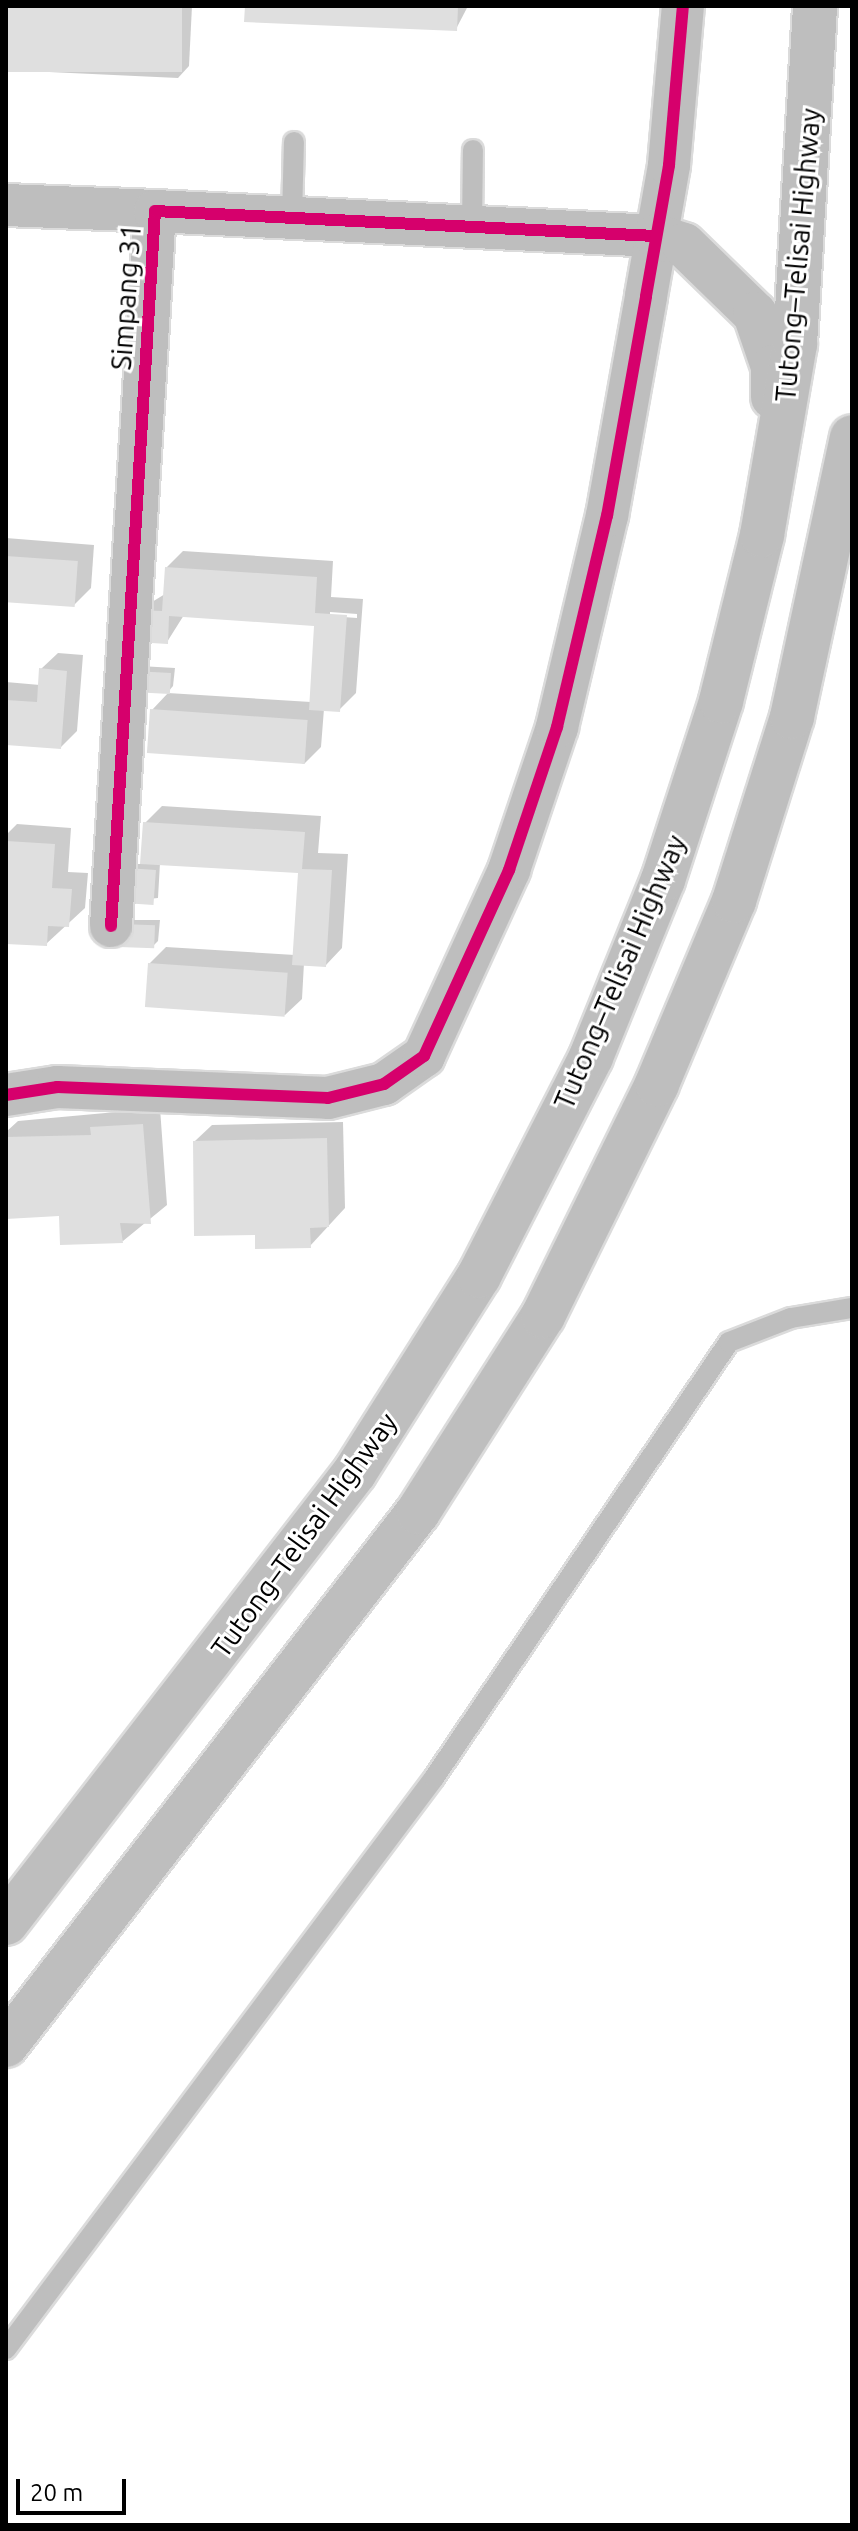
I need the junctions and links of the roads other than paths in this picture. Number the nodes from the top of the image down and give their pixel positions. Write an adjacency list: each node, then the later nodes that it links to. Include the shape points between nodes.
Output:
1 (683, 6): 9 (street)
2 (815, 6): 11 (highway, Tutong–Telisai Highway, via 795,344)
3 (294, 142): 7 (lane)
4 (473, 150): 8 (lane)
5 (6, 205): 6 (street)
6 (155, 211): 7 (street, Simpang 31); 12 (street, Simpang 31)
7 (292, 217): 8 (street, Simpang 31)
8 (472, 227): 9 (street, Simpang 31)
9 (656, 236): 11 (highway, via 684,245 727,281 767,342 773,400); 13 (street, via 607,516 557,727 509,870 424,1056 384,1084 328,1098 57,1087)
10 (852, 437): 16 (highway, via 792,717 734,901 657,1084 543,1316 418,1512)
11 (762, 535): 15 (highway, Tutong–Telisai Highway, via 721,701 663,880 591,1057 479,1276 355,1472)
12 (111, 926)
13 (6, 1095)
14 (852, 1308): 17 (lane, via 791,1318 729,1342 434,1778)
15 (14, 1914)
16 (6, 2045)
17 (6, 2349)

